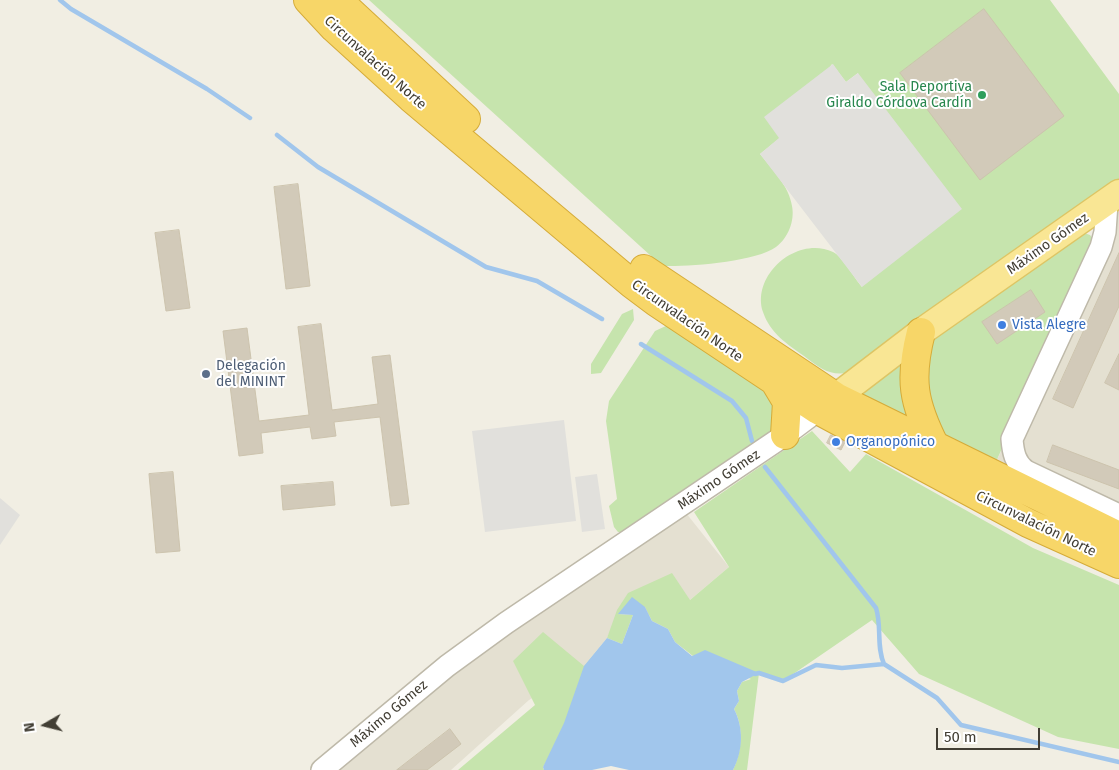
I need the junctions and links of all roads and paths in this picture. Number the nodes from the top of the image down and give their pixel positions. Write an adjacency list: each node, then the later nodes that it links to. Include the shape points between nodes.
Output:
1 (308, 0): 2 (highway, Circunvalación Norte)
2 (340, 12): 4 (highway, Circunvalación Norte)
3 (1115, 205): 5 (main road, Máximo Gómez); 10 (street, via 1100,248 1012,444 1016,459 1026,471)
4 (661, 293): 6 (highway, Circunvalación Norte); 7 (highway, Circunvalación Norte)
5 (921, 332): 7 (main road, Máximo Gómez); 9 (highway, via 913,373 915,393 921,418)
6 (776, 382): 7 (highway, Circunvalación Norte); 8 (highway, via 787,402)
7 (827, 404): 8 (street, Máximo Gómez); 9 (highway, Circunvalación Norte); 12 (highway, Circunvalación Norte, via 1028,523)
8 (785, 435): 13 (street, Máximo Gómez, via 506,622 447,666)
9 (935, 446): 11 (highway, Circunvalación Norte)
10 (1119, 515)
11 (1119, 536)
12 (1119, 564)
13 (322, 770)

